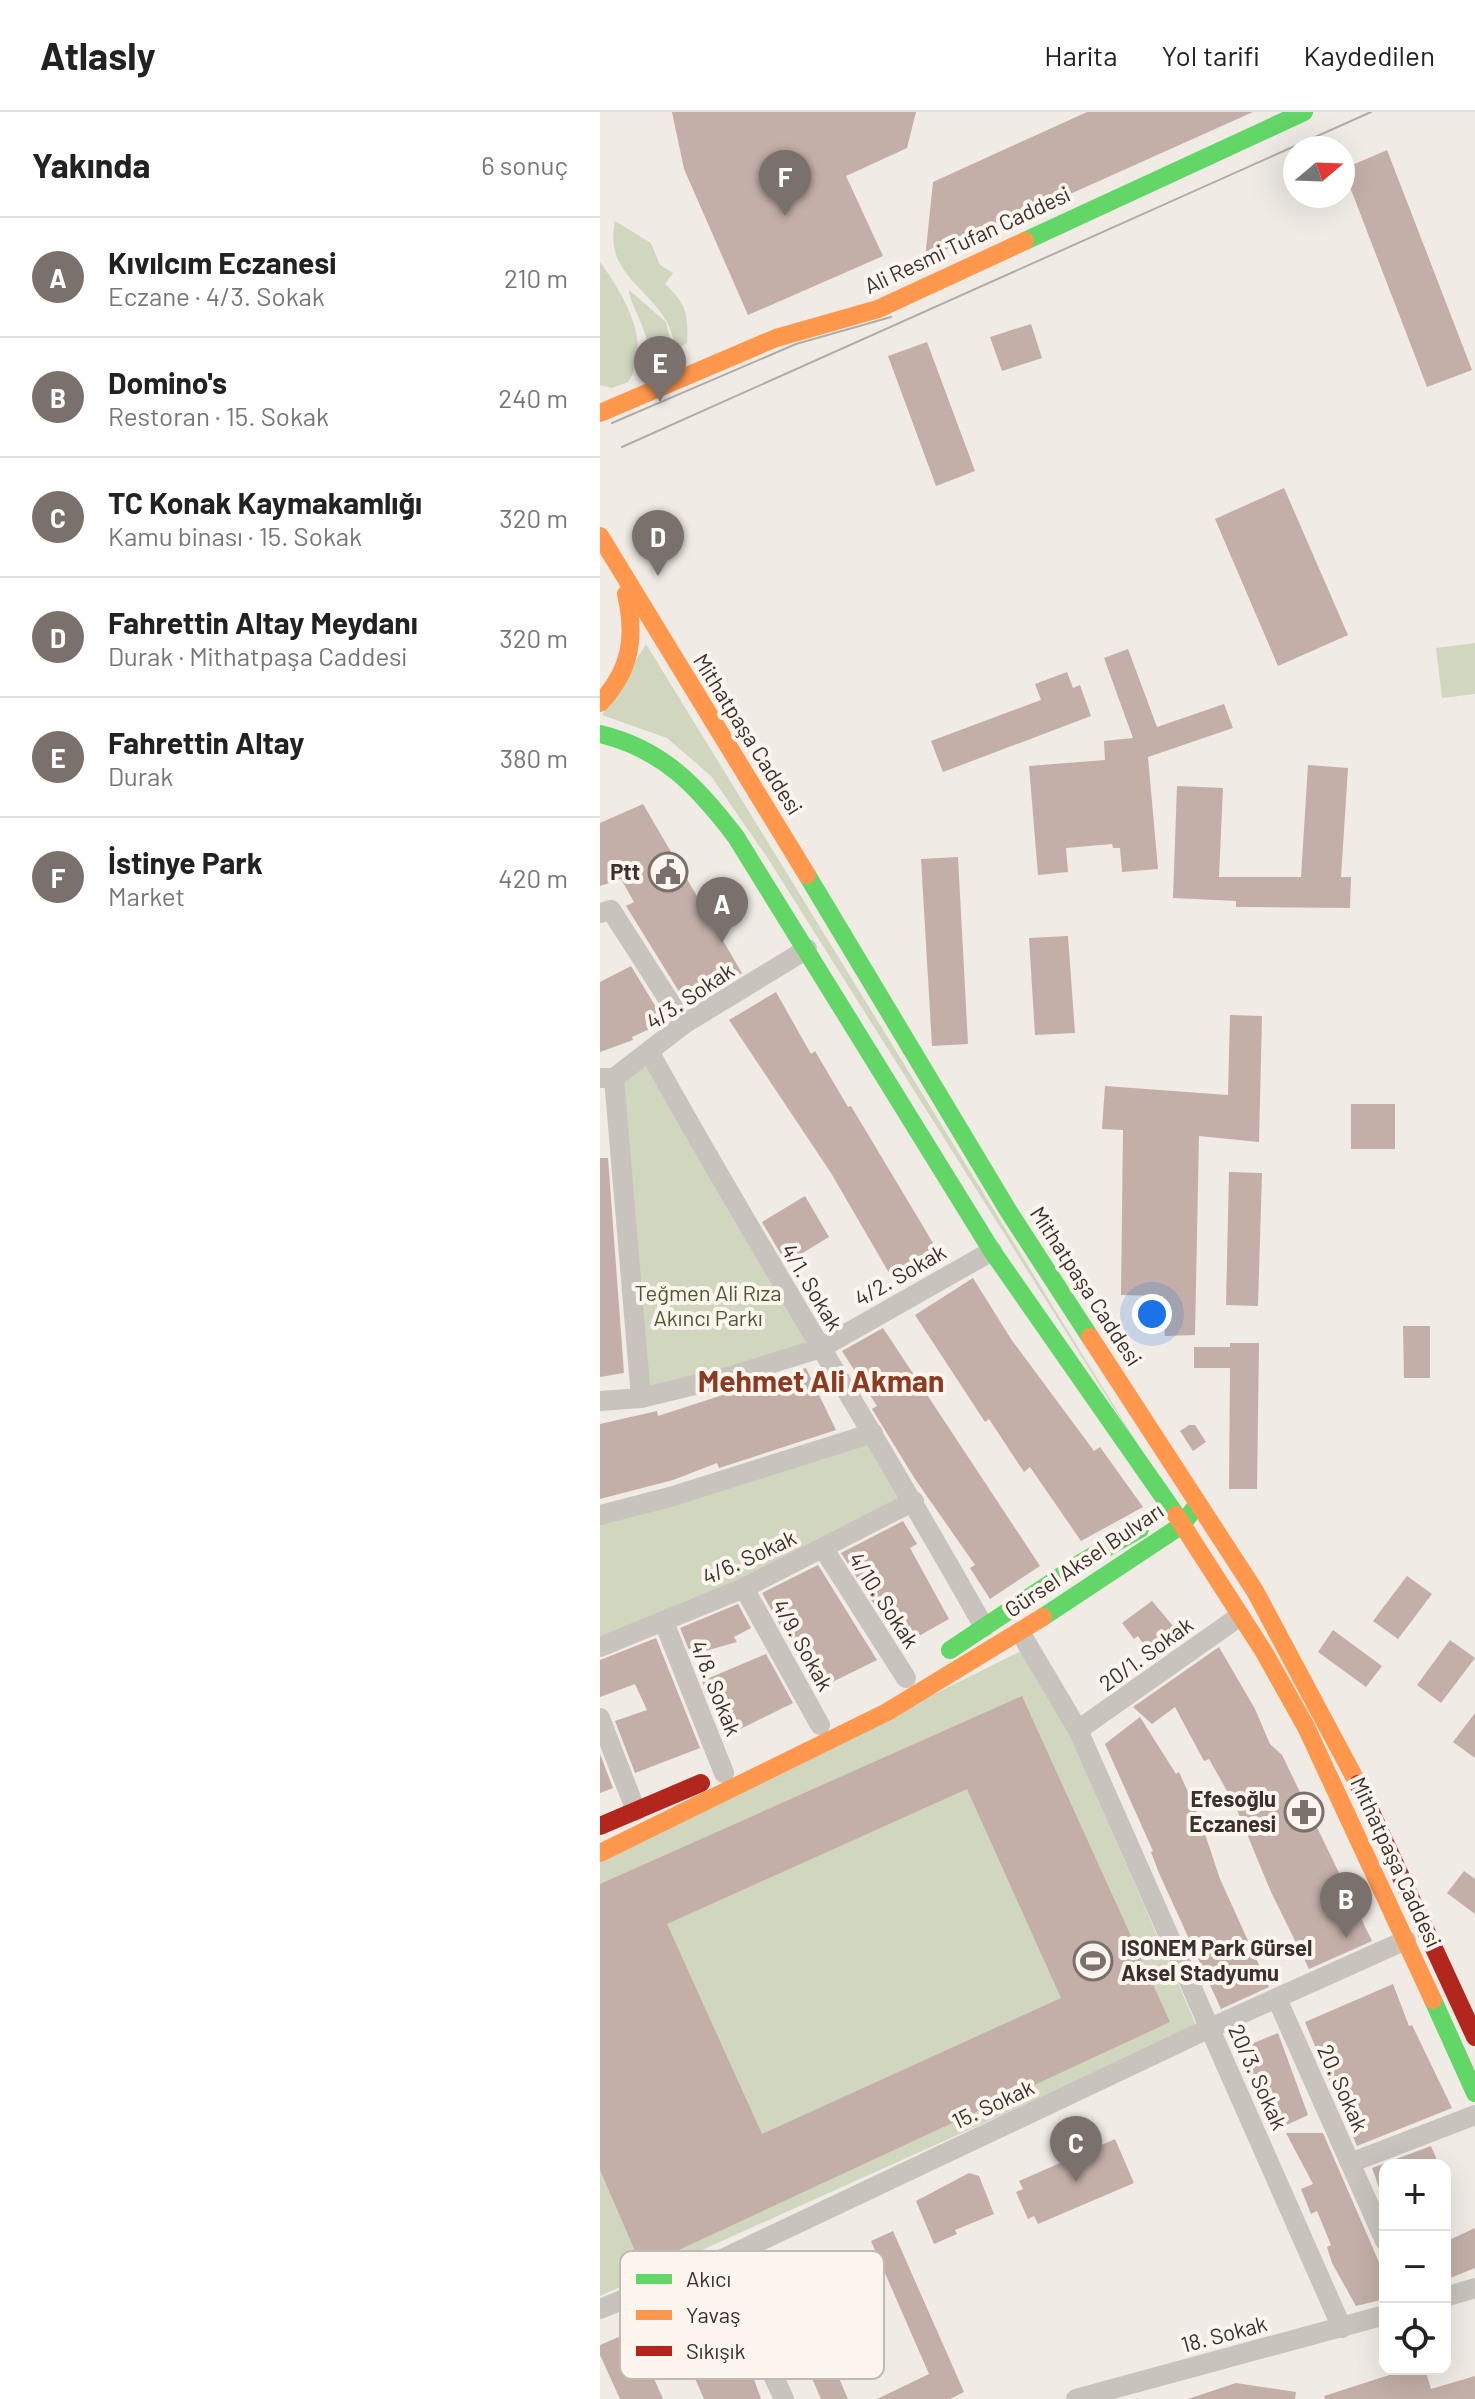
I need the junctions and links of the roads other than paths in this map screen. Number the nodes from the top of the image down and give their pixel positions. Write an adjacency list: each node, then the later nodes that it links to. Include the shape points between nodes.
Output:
1 (1304, 112): 2 (main road, Ali Resmi Tufan Caddesi, via 878,309 776,338)
2 (600, 413)
3 (600, 536): 5 (main road)
4 (600, 558): 5 (main road)
5 (623, 579): 6 (main road, via 634,624 629,662); 19 (main road, Mithatpaşa Caddesi, via 1009,1212)
6 (600, 703)
7 (600, 734): 9 (main road, Mithatpaşa Caddesi, via 652,749 700,789)
8 (600, 913): 10 (street, via 611,910)
9 (807, 949): 10 (street, 4/3. Sokak); 13 (main road, Mithatpaşa Caddesi)
10 (684, 1024): 11 (street, 4/3. Sokak)
11 (650, 1053): 12 (street, 4/3. Sokak); 14 (street, 4/1. Sokak, via 728,1196)
12 (607, 1078): 15 (street)
13 (992, 1251): 14 (street, 4/2. Sokak); 21 (main road, Mithatpaşa Caddesi)
14 (821, 1348): 15 (street, 4/2. Sokak); 17 (street, 4/1. Sokak)
15 (641, 1398): 16 (street, 4/2. Sokak)
16 (600, 1401)
17 (873, 1433): 18 (street, 4/1. Sokak); 20 (street)
18 (914, 1501): 22 (street, 4/6. Sokak); 26 (street, 4/1. Sokak)
19 (1198, 1505): 21 (main road, Gürsel Aksel Bulvarı); 41 (main road, Mithatpaşa Caddesi, via 1308,1684)
20 (600, 1515)
21 (1177, 1518): 24 (main road, Mithatpaşa Caddesi); 26 (main road, Gürsel Aksel Bulvarı, via 1082,1562); 27 (main road, Gürsel Aksel Bulvarı)
22 (823, 1548): 23 (street, 4/6. Sokak); 29 (street, 4/10. Sokak)
23 (744, 1588): 25 (street, 4/6. Sokak); 32 (street, 4/9. Sokak)
24 (1240, 1616): 33 (street, 20/1. Sokak); 38 (main road, Mithatpaşa Caddesi, via 1306,1727)
25 (664, 1622): 28 (street, 4/6. Sokak); 34 (street, 4/8. Sokak)
26 (984, 1627): 27 (main road); 29 (main road, Gürsel Aksel Bulvarı)
27 (1020, 1632): 33 (street, 20/3. Sokak); 37 (main road, Gürsel Aksel Bulvarı, via 887,1712)
28 (600, 1647)
29 (912, 1673)
30 (845, 1712): 32 (main road)
31 (600, 1718): 35 (street)
32 (820, 1725): 34 (main road)
33 (1078, 1730): 40 (street, 20/3. Sokak)
34 (724, 1773): 35 (main road)
35 (636, 1811): 36 (main road)
36 (600, 1826)
37 (600, 1853)
38 (1406, 1940): 39 (street, 15. Sokak); 42 (main road, Mithatpaşa Caddesi)
39 (1277, 1999): 40 (street, 15. Sokak); 44 (street, 20. Sokak)
40 (1210, 2028): 46 (street, 15. Sokak); 52 (street, 20/3. Sokak)
41 (1475, 2037)
42 (1475, 2093)
43 (1475, 2115): 44 (street)
44 (1350, 2163): 45 (street, 20. Sokak)
45 (1381, 2231)
46 (739, 2251)
47 (1475, 2288): 48 (street)
48 (1451, 2295)
49 (620, 2301): 50 (street, 15. Sokak)
50 (600, 2309)
51 (1379, 2317): 52 (street, 18. Sokak)
52 (1342, 2328): 55 (street, 18. Sokak)
53 (775, 2379): 54 (street)
54 (784, 2399)
55 (1076, 2399)

